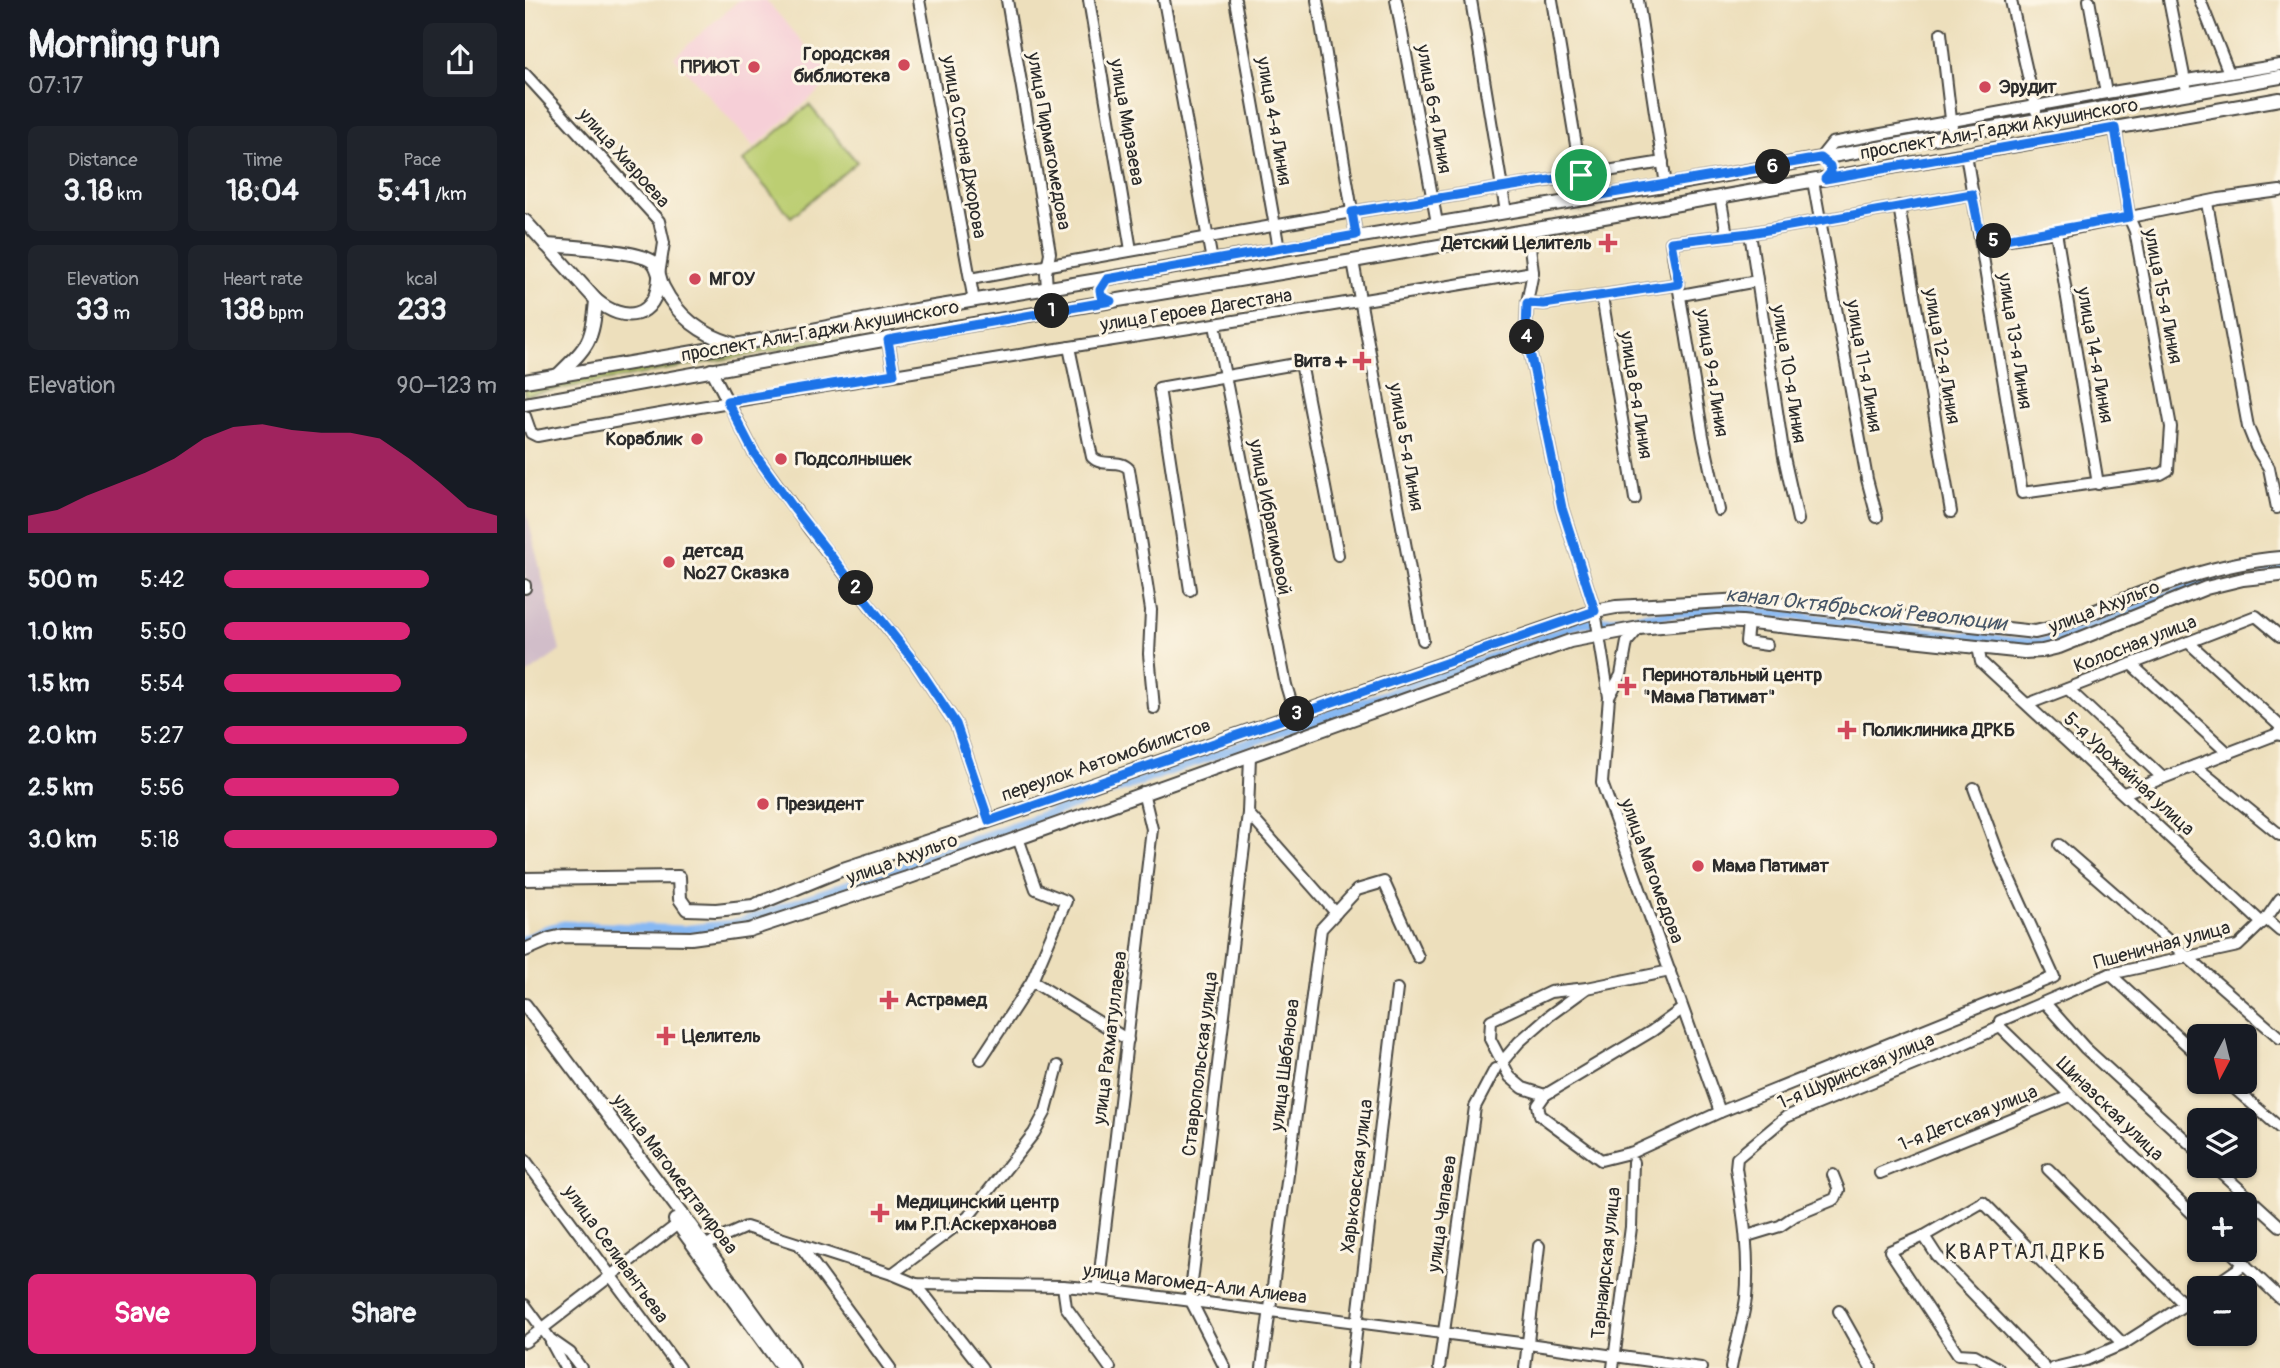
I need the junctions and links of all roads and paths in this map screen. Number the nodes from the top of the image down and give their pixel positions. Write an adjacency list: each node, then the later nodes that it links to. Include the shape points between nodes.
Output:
1 (919, 0): 65 (street, улица Стояна Джорова)
2 (1007, 0): 62 (street, улица Пирмагомедова)
3 (1089, 0): 59 (street, улица Мирзаева)
4 (1164, 0): 55 (street)
5 (1235, 0): 49 (street, улица 4-я Линия)
6 (1317, 0): 43 (street)
7 (1397, 0): 40 (street, улица 6-я Линия)
8 (1471, 0): 35 (street)
9 (1552, 0): 32 (street)
10 (1638, 0): 31 (street)
11 (2089, 0): 21 (street)
12 (2169, 0): 20 (street)
13 (2200, 0): 17 (street)
14 (2011, 1): 25 (street)
15 (1941, 33): 27 (street)
16 (2280, 65): 17 (street)
17 (2229, 73): 20 (street)
18 (525, 74): 64 (street, улица Хизроева, via 659,221 664,243)
19 (2280, 77): 22 (main road, проспект Али-Гаджи Акушинского)
20 (2185, 80): 21 (street); 22 (street)
21 (2106, 93): 25 (street)
22 (2187, 93): 24 (main road, проспект Али-Гаджи Акушинского)
23 (2280, 99): 26 (main road, проспект Али-Гаджи Акушинского)
24 (2148, 101): 25 (main road, проспект Али-Гаджи Акушинского); 26 (main road, via 2145,118)
25 (2036, 113): 27 (main road, проспект Али-Гаджи Акушинского)
26 (2154, 121): 28 (main road, проспект Али-Гаджи Акушинского)
27 (1952, 127): 30 (main road, проспект Али-Гаджи Акушинского)
28 (2115, 128): 29 (main road, проспект Али-Гаджи Акушинского); 45 (street, улица 15-я Линия)
29 (1966, 154): 33 (main road, проспект Али-Гаджи Акушинского); 37 (street, улица 13-я Линия)
30 (1820, 158): 33 (main road, via 1831,172); 34 (main road, проспект Али-Гаджи Акушинского)
31 (1663, 162): 32 (street); 34 (street)
32 (1581, 175): 35 (street); 39 (street)
33 (1819, 180): 38 (main road, проспект Али-Гаджи Акушинского); 46 (street, улица 11-я Линия)
34 (1666, 185): 39 (main road, проспект Али-Гаджи Акушинского)
35 (1501, 187): 40 (street); 44 (street)
36 (2280, 191): 41 (street)
37 (1972, 194): 42 (street); 56 (street, улица 13-я Линия)
38 (1720, 196): 50 (main road, проспект Али-Гаджи Акушинского); 54 (street)
39 (1589, 197): 44 (main road, проспект Али-Гаджи Акушинского)
40 (1432, 200): 43 (street); 48 (street, улица 6-я Линия)
41 (2207, 203): 45 (street); 91 (street, via 2248,427 2269,468)
42 (1899, 206): 46 (street); 93 (street, улица 12-я Линия)
43 (1352, 212): 49 (street); 53 (street)
44 (1506, 212): 48 (main road, проспект Али-Гаджи Акушинского)
45 (2129, 217): 51 (street); 89 (street, улица 15-я Линия, via 2171,426 2168,470)
46 (1820, 220): 52 (street); 94 (street, улица 11-я Линия)
47 (525, 222): 57 (main road)
48 (1437, 223): 53 (main road, проспект Али-Гаджи Акушинского)
49 (1275, 226): 55 (street); 58 (street, улица 4-я Линия)
50 (1528, 230): 61 (main road, проспект Али-Гаджи Акушинского); 63 (street)
51 (2056, 232): 56 (street); 89 (street, улица 14-я Линия)
52 (1750, 233): 54 (street); 67 (street, улица 10-я Линия)
53 (1356, 235): 58 (main road, проспект Али-Гаджи Акушинского)
54 (1727, 235): 69 (street, улица 9-я Линия, via 1671,242)
55 (1208, 238): 59 (street); 60 (street)
56 (1982, 243): 89 (street, улица 13-я Линия, via 2022,493)
57 (546, 245): 64 (main road, via 643,256 656,265); 71 (main road)
58 (1279, 249): 60 (main road, проспект Али-Гаджи Акушинского)
59 (1131, 250): 62 (street)
60 (1212, 261): 66 (main road, проспект Али-Гаджи Акушинского)
61 (1353, 261): 73 (main road, проспект Али-Гаджи Акушинского); 74 (street, улица 5-я Линия)
62 (1050, 264): 65 (street); 68 (street, улица Пирмагомедова)
63 (1533, 272): 74 (street, улица Героев Дагестана); 75 (street)
64 (659, 278): 71 (main road, via 651,303 637,313 616,313); 79 (main road, via 672,301 697,328)
65 (970, 279): 72 (street, улица Стояна Джорова)
66 (1107, 279): 68 (main road, проспект Али-Гаджи Акушинского); 73 (main road, via 1101,296)
67 (1757, 281): 69 (street); 95 (street, улица 10-я Линия)
68 (1048, 289): 72 (main road, проспект Али-Гаджи Акушинского)
69 (1680, 289): 70 (street); 92 (street, улица 9-я Линия)
70 (1602, 296): 75 (street); 90 (street, улица 8-я Линия)
71 (596, 300): 83 (main road, via 594,329 587,344)
72 (974, 301): 76 (main road, проспект Али-Гаджи Акушинского)
73 (1111, 301): 78 (main road, проспект Али-Гаджи Акушинского)
74 (1361, 302): 77 (street, улица Героев Дагестана); 105 (street, улица 5-я Линия)
75 (1527, 303): 100 (street, via 1526,332 1562,508)
76 (875, 317): 78 (main road); 79 (main road, проспект Али-Гаджи Акушинского)
77 (1215, 324): 80 (street, улица Героев Дагестана); 84 (street, улица Ибрагимовой)
78 (883, 341): 81 (main road, проспект Али-Гаджи Акушинского); 82 (street)
79 (736, 345): 83 (main road, проспект Али-Гаджи Акушинского)
80 (1069, 347): 82 (street, улица Героев Дагестана); 113 (street, via 1092,457 1129,469 1151,610)
81 (711, 369): 86 (street); 87 (main road, проспект Али-Гаджи Акушинского)
82 (894, 374): 86 (street, улица Героев Дагестана)
83 (557, 375): 85 (main road, проспект Али-Гаджи Акушинского)
84 (1224, 376): 96 (street, via 1301,363); 99 (street, via 1159,388); 114 (street, улица Ибрагимовой)
85 (525, 381)
86 (727, 401): 88 (street, улица Героев Дагестана, via 533,435); 124 (street, via 754,453 916,664 956,724)
87 (525, 404)
88 (525, 416)
89 (2098, 484)
90 (1636, 499)
91 (2277, 508)
92 (1719, 510)
93 (1951, 512)
94 (1877, 517)
95 (1798, 520)
96 (1338, 555)
97 (2280, 558): 100 (main road, переулок Автомобилистов, via 2200,572 2035,632 1743,600)
98 (2280, 575): 108 (main road, улица Ахульго, via 2206,588 2042,651)
99 (1190, 590)
100 (1595, 611): 103 (street, улица Магомедова); 114 (main road, переулок Автомобилистов)
101 (1748, 623): 102 (main road, улица Ахульго, via 1691,622); 107 (street, via 1746,642); 108 (main road, улица Ахульго)
102 (1639, 628): 103 (main road, улица Ахульго); 111 (street, via 1627,642 1621,675)
103 (1598, 632): 111 (street, улица Магомедова); 117 (main road, улица Ахульго)
104 (2280, 636): 106 (street, Колосная улица, via 2256,616)
105 (1423, 640)
106 (2188, 642): 109 (street, Колосная улица); 115 (street, via 2280,726)
107 (1767, 645)
108 (1978, 647): 112 (street, 5-я Урожайная улица, via 1981,662)
109 (2131, 664): 110 (street, Колосная улица); 116 (street)
110 (2067, 688): 112 (street, Колосная улица); 119 (street)
111 (1609, 697): 136 (street, улица Магомедова, via 1602,783)
112 (2028, 704): 122 (street, 5-я Урожайная улица)
113 (1154, 708)
114 (1295, 715): 124 (main road, переулок Автомобилистов)
115 (2280, 734): 116 (street)
116 (2229, 754): 118 (street)
117 (1250, 755): 121 (main road, улица Ахульго); 123 (street, Ставропольская улица)
118 (2195, 766): 119 (street); 125 (street)
119 (2163, 778): 122 (street)
120 (1974, 788): 155 (street, via 2054,977)
121 (1143, 792): 126 (main road, улица Ахульго); 147 (street, улица Рахматуллаева, via 1152,829)
122 (2124, 793): 131 (street, 5-я Урожайная улица)
123 (1248, 813): 130 (street); 181 (street, Ставропольская улица)
124 (989, 821): 128 (main road, переулок Автомобилистов, via 843,869 753,906 716,911 687,909 680,899 679,877)
125 (2280, 835)
126 (1018, 838): 133 (main road, улица Ахульго, via 749,930 691,938 563,936); 138 (street, via 1036,889 1066,901)
127 (2059, 845): 135 (street)
128 (525, 879)
129 (2280, 899): 131 (street, Пшеничная улица)
130 (1336, 913): 134 (street, улица Шабанова, via 1357,890 1384,882); 184 (street, улица Шабанова, via 1321,929)
131 (2264, 921): 132 (street, 5-я Урожайная улица); 135 (street, Пшеничная улица, via 2238,947)
132 (2280, 931)
133 (525, 950)
134 (1418, 957)
135 (2188, 957): 137 (street, Пшеничная улица); 146 (street)
136 (1669, 971): 139 (street); 143 (street, улица Магомедова)
137 (2110, 974): 141 (street, Пшеничная улица); 148 (street)
138 (1032, 981): 147 (street); 149 (street)
139 (1587, 988): 150 (street, улица Чапаева, via 1519,1042); 150 (street, via 1551,992 1491,1020 1490,1039)
140 (1397, 989): 186 (street, Харьковская улица)
141 (2045, 1003): 145 (street, Пшеничная улица, via 2021,1010); 157 (street, via 2085,1048)
142 (525, 1005): 165 (main road, улица Магомедтагирова)
143 (1682, 1009): 153 (street); 155 (street, улица Магомедова)
144 (525, 1017): 165 (main road, улица Магомедтагирова)
145 (2000, 1024): 154 (street, Шиназская улица); 168 (street, 1-я Шуринская улица, via 1959,1046 1786,1117 1742,1152 1736,1168)
146 (2280, 1038)
147 (1128, 1041): 179 (street, улица Рахматуллаева)
148 (2187, 1045)
149 (981, 1059)
150 (1499, 1065): 153 (street, via 1523,1088); 188 (street, улица Чапаева, via 1475,1107)
151 (1058, 1066): 174 (street, via 1046,1111 1034,1133 968,1217)
152 (2241, 1094): 156 (street)
153 (1545, 1095): 155 (street, via 1538,1105 1541,1115 1601,1160 1633,1152)
154 (2070, 1096): 161 (street, 1-я Детская улица); 164 (street, Шиназская улица)
155 (1720, 1112)
156 (2280, 1128)
157 (2187, 1141)
158 (525, 1160): 176 (street, улица Селивантьева)
159 (1633, 1162): 193 (street, Тарнаирская улица, via 1631,1227)
160 (2048, 1169): 183 (street)
161 (1879, 1173)
162 (1833, 1175): 168 (street, via 1839,1190 1835,1199)
163 (2227, 1178): 166 (street)
164 (2187, 1208)
165 (681, 1221): 171 (main road, улица Магомедтагирова); 176 (street)
166 (2280, 1226)
167 (1924, 1236): 192 (street, via 1983,1202); 211 (street, via 1890,1251 1958,1354 1975,1355); 212 (street, via 1937,1256)
168 (1747, 1237): 209 (street, 1-я Шуринская улица, via 1746,1301)
169 (799, 1244): 171 (street, улица Магомед-Али Алиева, via 746,1227); 174 (street, улица Магомед-Али Алиева); 199 (street)
170 (1539, 1246): 191 (street)
171 (701, 1247): 197 (main road, улица Магомедтагирова); 198 (main road, улица Магомедтагирова)
172 (2243, 1262): 173 (street)
173 (2245, 1264): 175 (street); 180 (street)
174 (892, 1274): 177 (street, улица Магомед-Али Алиева)
175 (2228, 1276)
176 (610, 1278): 187 (street); 196 (street, улица Селивантьева)
177 (916, 1284): 178 (street, улица Магомед-Али Алиева); 200 (street)
178 (1063, 1286): 179 (street, улица Магомед-Али Алиева); 201 (street, via 1066,1307)
179 (1098, 1289): 181 (street, улица Магомед-Али Алиева)
180 (2279, 1296)
181 (1189, 1299): 184 (street, улица Магомед-Али Алиева); 202 (street)
182 (525, 1305): 187 (street)
183 (2185, 1305): 192 (street)
184 (1271, 1310): 186 (street, улица Магомед-Али Алиева); 203 (street, улица Шабанова)
185 (1839, 1311): 210 (street)
186 (1358, 1322): 188 (street, улица Магомед-Али Алиева); 204 (street, Харьковская улица)
187 (543, 1329): 189 (street); 190 (street)
188 (1443, 1334): 191 (street, улица Магомед-Али Алиева); 205 (street, улица Чапаева)
189 (550, 1339): 194 (street); 195 (street)
190 (525, 1342)
191 (1528, 1343): 193 (street, улица Магомед-Али Алиева); 206 (street)
192 (2123, 1344): 213 (street)
193 (1615, 1356): 207 (street, Тарнаирская улица); 208 (street, улица Магомед-Али Алиева)
194 (565, 1368)
195 (581, 1368)
196 (679, 1368)
197 (783, 1368)
198 (793, 1368)
199 (890, 1368)
200 (982, 1368)
201 (1110, 1368)
202 (1225, 1368)
203 (1262, 1368)
204 (1352, 1368)
205 (1439, 1368)
206 (1525, 1368)
207 (1613, 1368)
208 (1699, 1368)
209 (1731, 1368)
210 (1871, 1368)
211 (1998, 1368)
212 (2046, 1368)
213 (2054, 1368)

